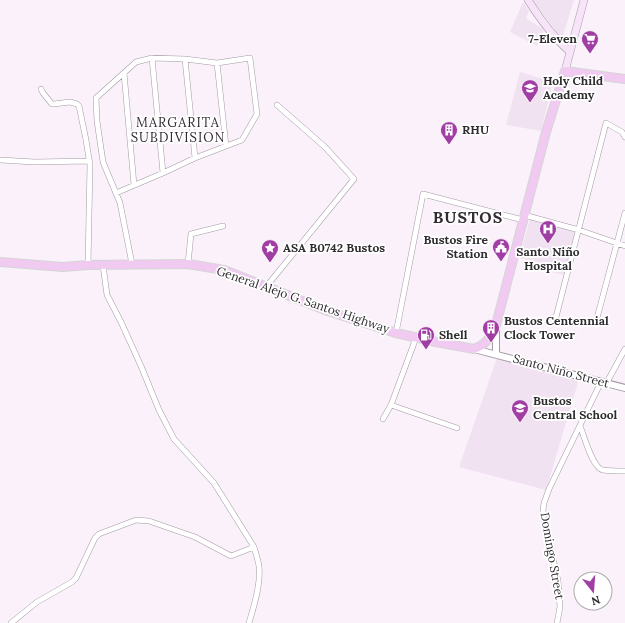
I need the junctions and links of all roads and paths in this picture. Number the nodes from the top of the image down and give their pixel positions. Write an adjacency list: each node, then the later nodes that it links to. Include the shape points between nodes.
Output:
1 (528, 0): 3 (main road, via 555,37)
2 (584, 0): 3 (main road)
3 (570, 52): 7 (main road)
4 (152, 58): 5 (street); 8 (street, via 136,62); 17 (street)
5 (185, 58): 6 (street); 14 (street)
6 (217, 63): 13 (street); 13 (street, via 250,58 257,114 242,140)
7 (564, 71): 9 (main road); 21 (main road)
8 (124, 73): 18 (street); 19 (street, via 96,98 103,162)
9 (625, 79)
10 (41, 89): 16 (street, via 52,104 70,102 79,106)
11 (277, 104): 31 (street, via 325,147 354,179)
12 (625, 137): 23 (street, via 622,132 606,123)
13 (226, 146): 14 (street)
14 (195, 158): 17 (street)
15 (0, 160): 16 (street)
16 (89, 162): 27 (street)
17 (163, 173): 18 (street)
18 (134, 185): 19 (street)
19 (116, 193): 29 (street)
20 (625, 214): 24 (street)
21 (523, 218): 23 (street); 34 (main road); 35 (street, via 423,194)
22 (224, 226): 30 (street, via 191,234)
23 (579, 230): 24 (street); 32 (street)
24 (617, 243): 25 (street); 33 (street)
25 (625, 246)
26 (0, 262): 27 (main road, General Alejo G. Santos Highway, via 63,267)
27 (88, 264): 28 (main road, General Alejo G. Santos Highway)
28 (102, 264): 29 (main road, General Alejo G. Santos Highway); 47 (street, via 106,295 121,322 174,440 214,483)
29 (132, 264): 30 (main road, General Alejo G. Santos Highway)
30 (188, 264): 31 (main road, General Alejo G. Santos Highway, via 224,270)
31 (266, 287): 35 (main road, General Alejo G. Santos Highway, via 328,312)
32 (556, 317)
33 (597, 318)
34 (496, 325): 37 (main road, via 488,339); 39 (street, Santo Niño Street)
35 (396, 333): 36 (main road, General Alejo G. Santos Highway)
36 (416, 337): 37 (main road, General Alejo G. Santos Highway); 42 (street)
37 (474, 349): 39 (street, Santo Niño Street)
38 (625, 350): 40 (street, Domingo Street)
39 (496, 354): 40 (street, Santo Niño Street)
40 (604, 383): 41 (street, Santo Niño Street); 44 (street, Domingo Street)
41 (625, 388)
42 (391, 405): 43 (street); 45 (street)
43 (383, 418)
44 (580, 426): 46 (street, via 595,464 602,470); 50 (street, Domingo Street, via 560,464 543,510 558,581 560,607)
45 (457, 428)
46 (625, 471)
47 (254, 548): 48 (street, via 231,556 195,537 149,521 136,520 99,534 76,578 36,602); 49 (street, via 258,558 258,585)
48 (11, 623)
49 (249, 623)
50 (557, 623)

